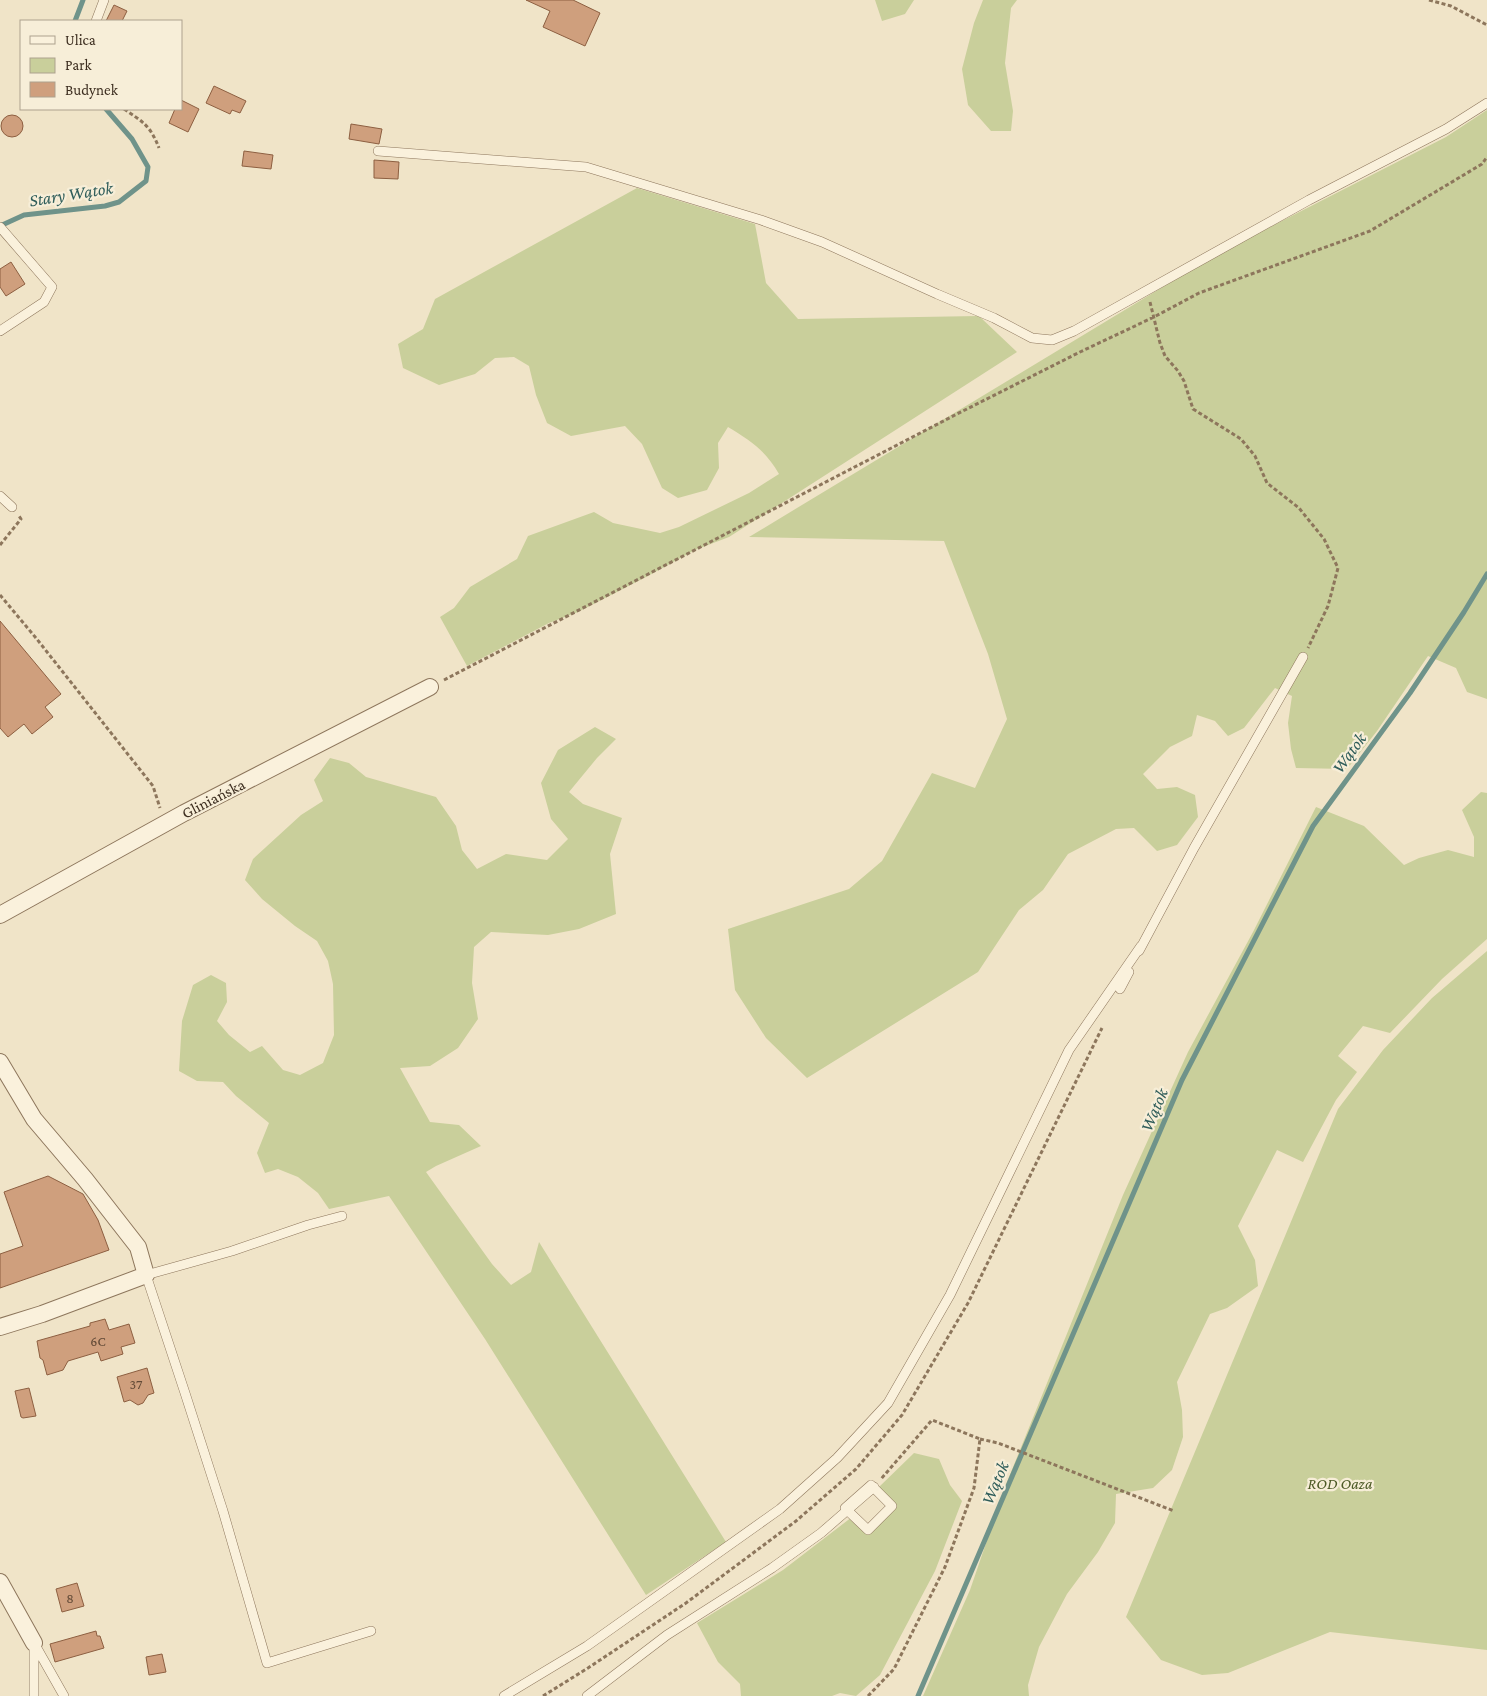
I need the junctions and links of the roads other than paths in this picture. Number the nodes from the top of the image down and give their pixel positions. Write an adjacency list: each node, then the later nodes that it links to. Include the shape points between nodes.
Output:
1 (104, 0): 2 (lane)
2 (96, 20)
3 (1487, 103): 4 (lane, via 1446,129 1309,200 1074,332 1052,340 1032,338 822,242 586,167)
4 (378, 151)
5 (0, 227): 6 (lane, via 52,287 44,302)
6 (0, 332)
7 (0, 496): 8 (lane)
8 (12, 507)
9 (1303, 657): 22 (lane, via 1120,984 1069,1050 950,1295 888,1403 837,1458 780,1509 587,1646)
10 (430, 686): 11 (street, Gliniańska, via 165,823)
11 (0, 915)
12 (0, 1062): 14 (street, via 34,1119 138,1246)
13 (342, 1216): 14 (lane)
14 (146, 1275): 15 (street); 18 (lane, via 223,1511 267,1662)
15 (0, 1327)
16 (847, 1511): 16 (lane, via 868,1530 892,1506 872,1485 845,1508); 23 (lane, via 772,1568 667,1635)
17 (0, 1582): 19 (street)
18 (371, 1631)
19 (34, 1643): 20 (lane); 21 (lane)
20 (34, 1696)
21 (64, 1696)
22 (504, 1696)
23 (587, 1696)

